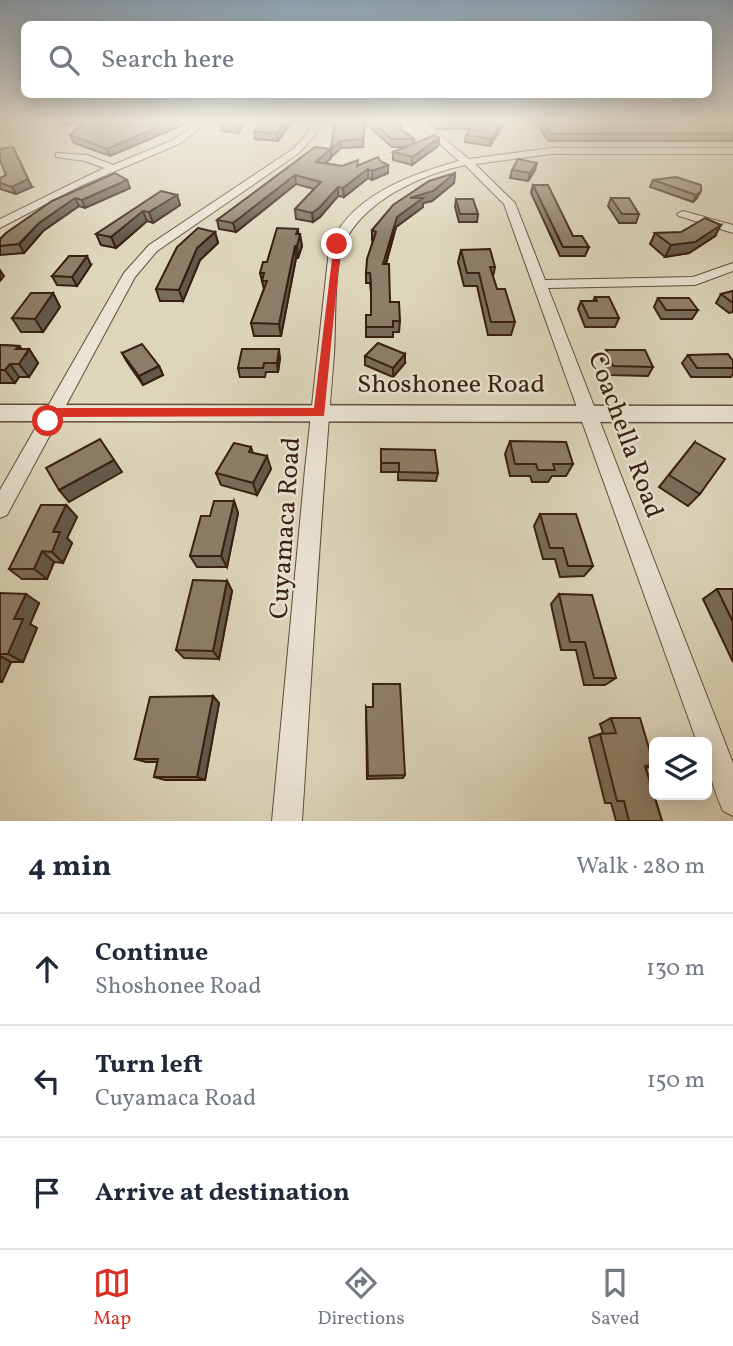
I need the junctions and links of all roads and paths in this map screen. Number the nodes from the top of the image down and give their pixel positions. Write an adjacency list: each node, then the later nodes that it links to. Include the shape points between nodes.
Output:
1 (92, 160): 7 (street)
2 (133, 160): 7 (street)
3 (282, 160): 14 (street, via 153,248 129,276)
4 (468, 160): 6 (street, Coachella Road)
5 (485, 160): 6 (street, Cuyamaca Road)
6 (471, 162): 12 (street, Coachella Road, via 509,203); 15 (street, Cuyamaca Road, via 424,175 382,196 360,214 337,244)
7 (112, 169): 9 (street)
8 (682, 214): 10 (street)
9 (0, 224)
10 (733, 229)
11 (733, 267): 12 (street, via 695,281)
12 (540, 284): 16 (street, Coachella Road)
13 (0, 413): 14 (street, Shoshonee Road)
14 (52, 413): 15 (street, Shoshonee Road); 18 (street)
15 (320, 413): 16 (street, Shoshonee Road); 21 (street, Cuyamaca Road)
16 (586, 414): 17 (street, Shoshonee Road); 19 (street, Coachella Road)
17 (733, 414)
18 (0, 509)
19 (725, 762): 20 (street, Coachella Road)
20 (733, 801)
21 (288, 821)

